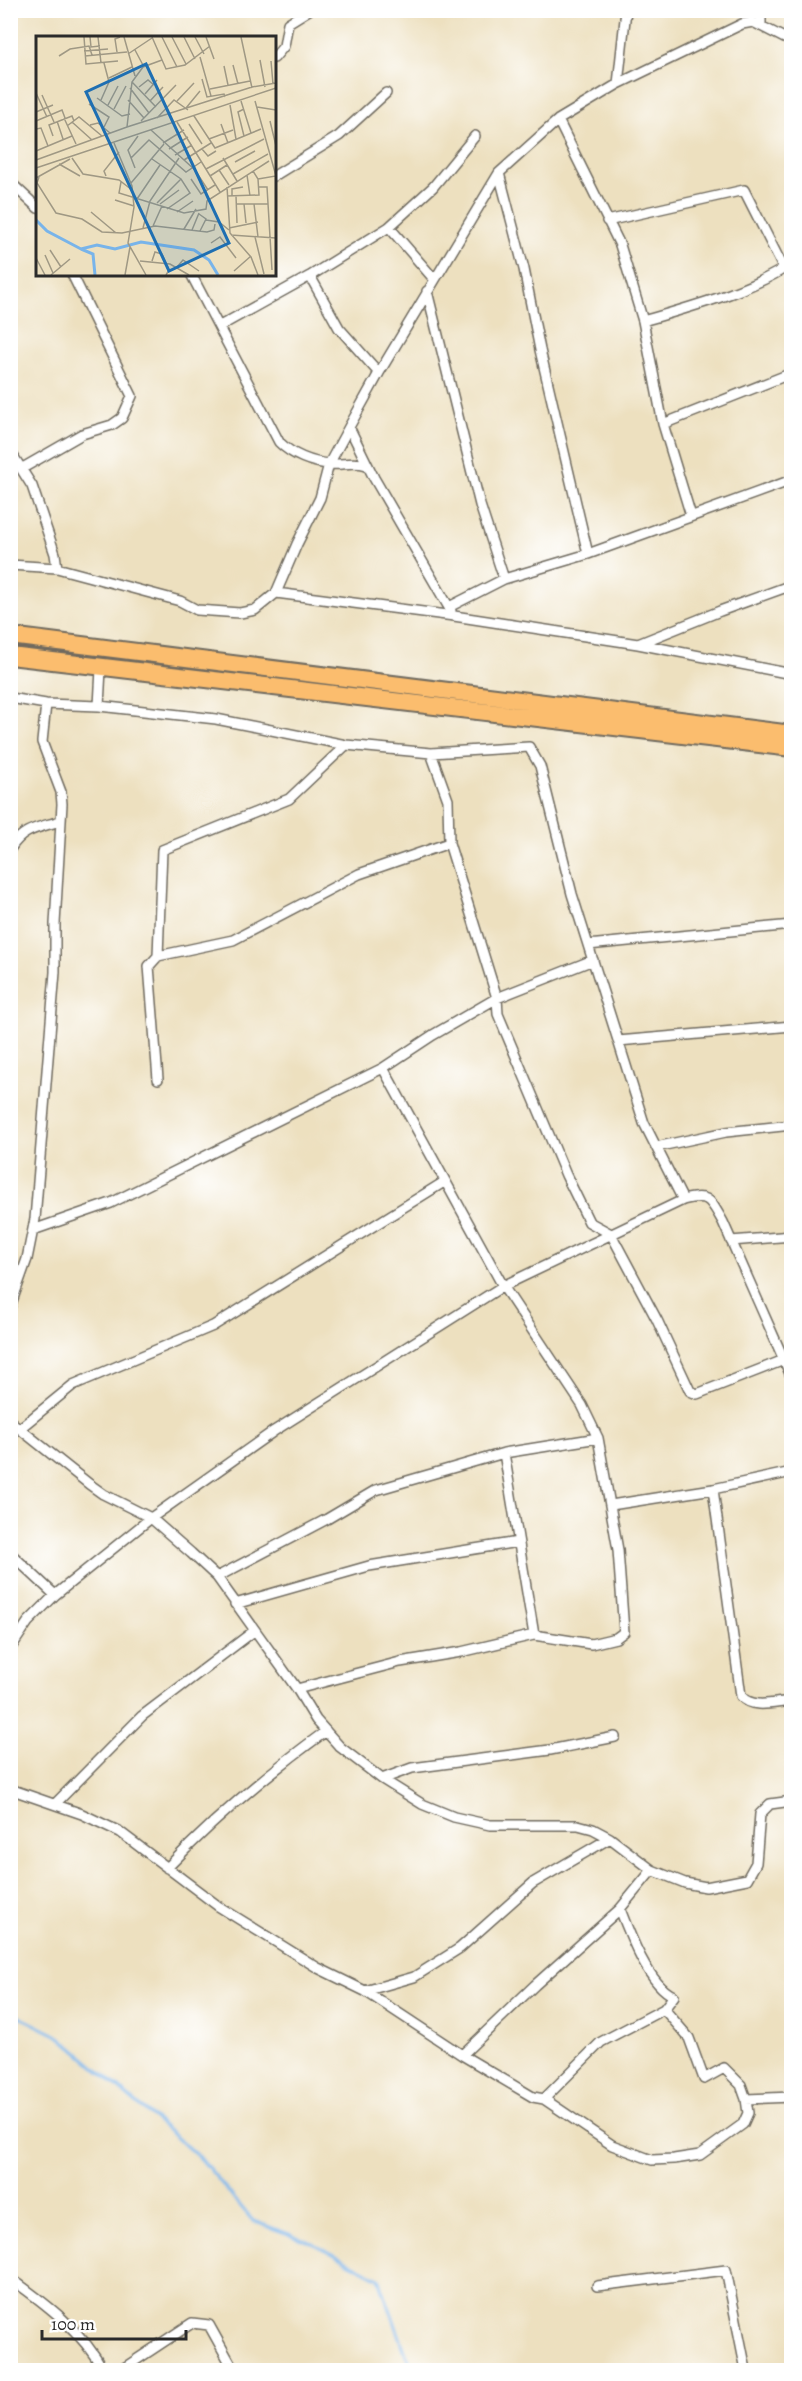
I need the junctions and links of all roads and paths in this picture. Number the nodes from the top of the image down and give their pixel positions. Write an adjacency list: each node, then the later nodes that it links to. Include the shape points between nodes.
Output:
1 (309, 10): 6 (street, via 288,23 284,46)
2 (626, 10): 7 (street)
3 (761, 10): 4 (street)
4 (761, 25): 5 (street); 7 (street, via 753,21 742,24)
5 (792, 42)
6 (276, 56)
7 (618, 84): 9 (street)
8 (386, 93): 12 (street, via 339,136)
9 (558, 120): 11 (street); 15 (street)
10 (475, 136): 16 (street, via 433,187)
11 (499, 173): 21 (street); 35 (street)
12 (276, 175)
13 (10, 182): 14 (street)
14 (36, 206)
15 (607, 220): 17 (street, via 744,190); 23 (street, via 620,245)
16 (389, 227): 20 (street); 21 (street)
17 (788, 266): 23 (street, via 703,302)
18 (73, 276): 32 (street, via 132,396 122,418 112,425 82,434)
19 (192, 276): 24 (street)
20 (310, 276): 24 (street); 25 (street, via 339,328)
21 (434, 279): 22 (street)
22 (427, 291): 25 (street); 38 (street, via 480,505)
23 (643, 321): 27 (street)
24 (220, 326): 30 (street, via 279,442 298,456)
25 (379, 373): 28 (street)
26 (792, 373): 27 (street)
27 (663, 424): 34 (street)
28 (349, 427): 30 (street); 31 (street)
29 (10, 451): 32 (street)
30 (329, 464): 31 (street); 40 (street, via 320,498)
31 (368, 465): 41 (street)
32 (21, 469): 37 (street, via 32,486)
33 (792, 480): 34 (street)
34 (691, 516): 35 (street)
35 (588, 554): 38 (street)
36 (10, 565): 37 (street)
37 (57, 568): 40 (street, via 180,601 197,610 255,610)
38 (504, 579): 41 (street)
39 (792, 585): 43 (street)
40 (276, 593): 41 (street)
41 (452, 611): 43 (street)
42 (10, 636): 50 (highway)
43 (638, 644): 46 (street)
44 (10, 656): 45 (highway)
45 (101, 669): 49 (street); 52 (highway)
46 (792, 674)
47 (10, 698): 48 (street)
48 (46, 704): 49 (street); 54 (street, via 42,742 61,792)
49 (99, 706): 51 (street, via 216,719)
50 (792, 734)
51 (346, 745): 53 (street); 59 (street, via 289,800 162,850)
52 (792, 748)
53 (431, 753): 55 (street, via 448,800); 58 (street, via 529,747 540,766)
54 (60, 821): 56 (street, via 27,831); 70 (street, via 55,972)
55 (449, 843): 59 (street, via 358,874 233,940); 61 (street)
56 (10, 849)
57 (792, 925): 58 (street)
58 (588, 945): 60 (street)
59 (158, 957): 65 (street, via 149,966)
60 (593, 960): 61 (street); 63 (street)
61 (497, 998): 64 (street); 71 (street, via 498,1014 566,1175 589,1222)
62 (792, 1026): 63 (street)
63 (618, 1041): 67 (street, via 644,1123)
64 (383, 1068): 68 (street); 70 (street, via 111,1203)
65 (158, 1079)
66 (792, 1125): 67 (street, via 726,1132)
67 (656, 1147): 69 (street)
68 (444, 1182): 74 (street); 79 (street, via 213,1326 73,1385)
69 (683, 1200): 71 (street); 73 (street, via 699,1196 710,1201)
70 (33, 1230): 75 (street)
71 (610, 1234): 74 (street); 76 (street, via 690,1391 708,1391)
72 (792, 1236): 73 (street)
73 (731, 1241): 76 (street)
74 (503, 1286): 80 (street, via 582,1406); 85 (street, via 274,1431)
75 (11, 1305)
76 (788, 1360): 77 (street)
77 (792, 1378)
78 (10, 1421): 79 (street)
79 (19, 1429): 85 (street, via 96,1489)
80 (598, 1438): 81 (street); 84 (street)
81 (504, 1453): 86 (street); 88 (street, via 376,1490)
82 (792, 1472): 83 (street)
83 (713, 1489): 84 (street); 95 (street, via 741,1696 754,1704)
84 (612, 1505): 92 (street, via 624,1632 591,1644)
85 (151, 1518): 88 (street); 89 (street)
86 (518, 1542): 90 (street, via 369,1566); 92 (street)
87 (10, 1553): 89 (street)
88 (217, 1577): 90 (street)
89 (55, 1595): 93 (street, via 28,1622)
90 (235, 1604): 91 (street)
91 (254, 1631): 94 (street); 101 (street, via 142,1716)
92 (534, 1635): 94 (street, via 400,1662)
93 (10, 1649)
94 (297, 1689): 96 (street)
95 (792, 1701)
96 (326, 1731): 98 (street, via 340,1748); 103 (street, via 215,1819)
97 (615, 1737): 98 (street, via 550,1750 412,1768)
98 (382, 1779): 102 (street, via 422,1804 454,1817 490,1825 578,1825)
99 (10, 1789): 101 (street)
100 (792, 1802): 104 (street, via 770,1804 760,1814 756,1863 747,1879 706,1887 666,1878)
101 (56, 1803): 103 (street, via 120,1832)
102 (610, 1838): 104 (street); 106 (street, via 532,1882 460,1948 414,1977)
103 (167, 1868): 106 (street, via 218,1906 308,1962)
104 (652, 1870): 105 (street)
105 (620, 1909): 107 (street, via 634,1945 664,1992 674,1996); 108 (street)
106 (365, 1991): 108 (street)
107 (663, 2008): 110 (street, via 601,2042); 111 (street, via 689,2038 704,2079 724,2068 741,2085)
108 (462, 2055): 110 (street, via 533,2097)
109 (792, 2097): 111 (street)
110 (544, 2099): 111 (street, via 612,2145 652,2160 700,2155 743,2124 748,2113)
111 (746, 2099)
112 (10, 2278): 114 (street, via 43,2301 75,2332)
113 (597, 2286): 117 (street, via 726,2270)
114 (103, 2370)
115 (121, 2370): 116 (street, via 197,2322 209,2325)
116 (234, 2370)
117 (746, 2370)

